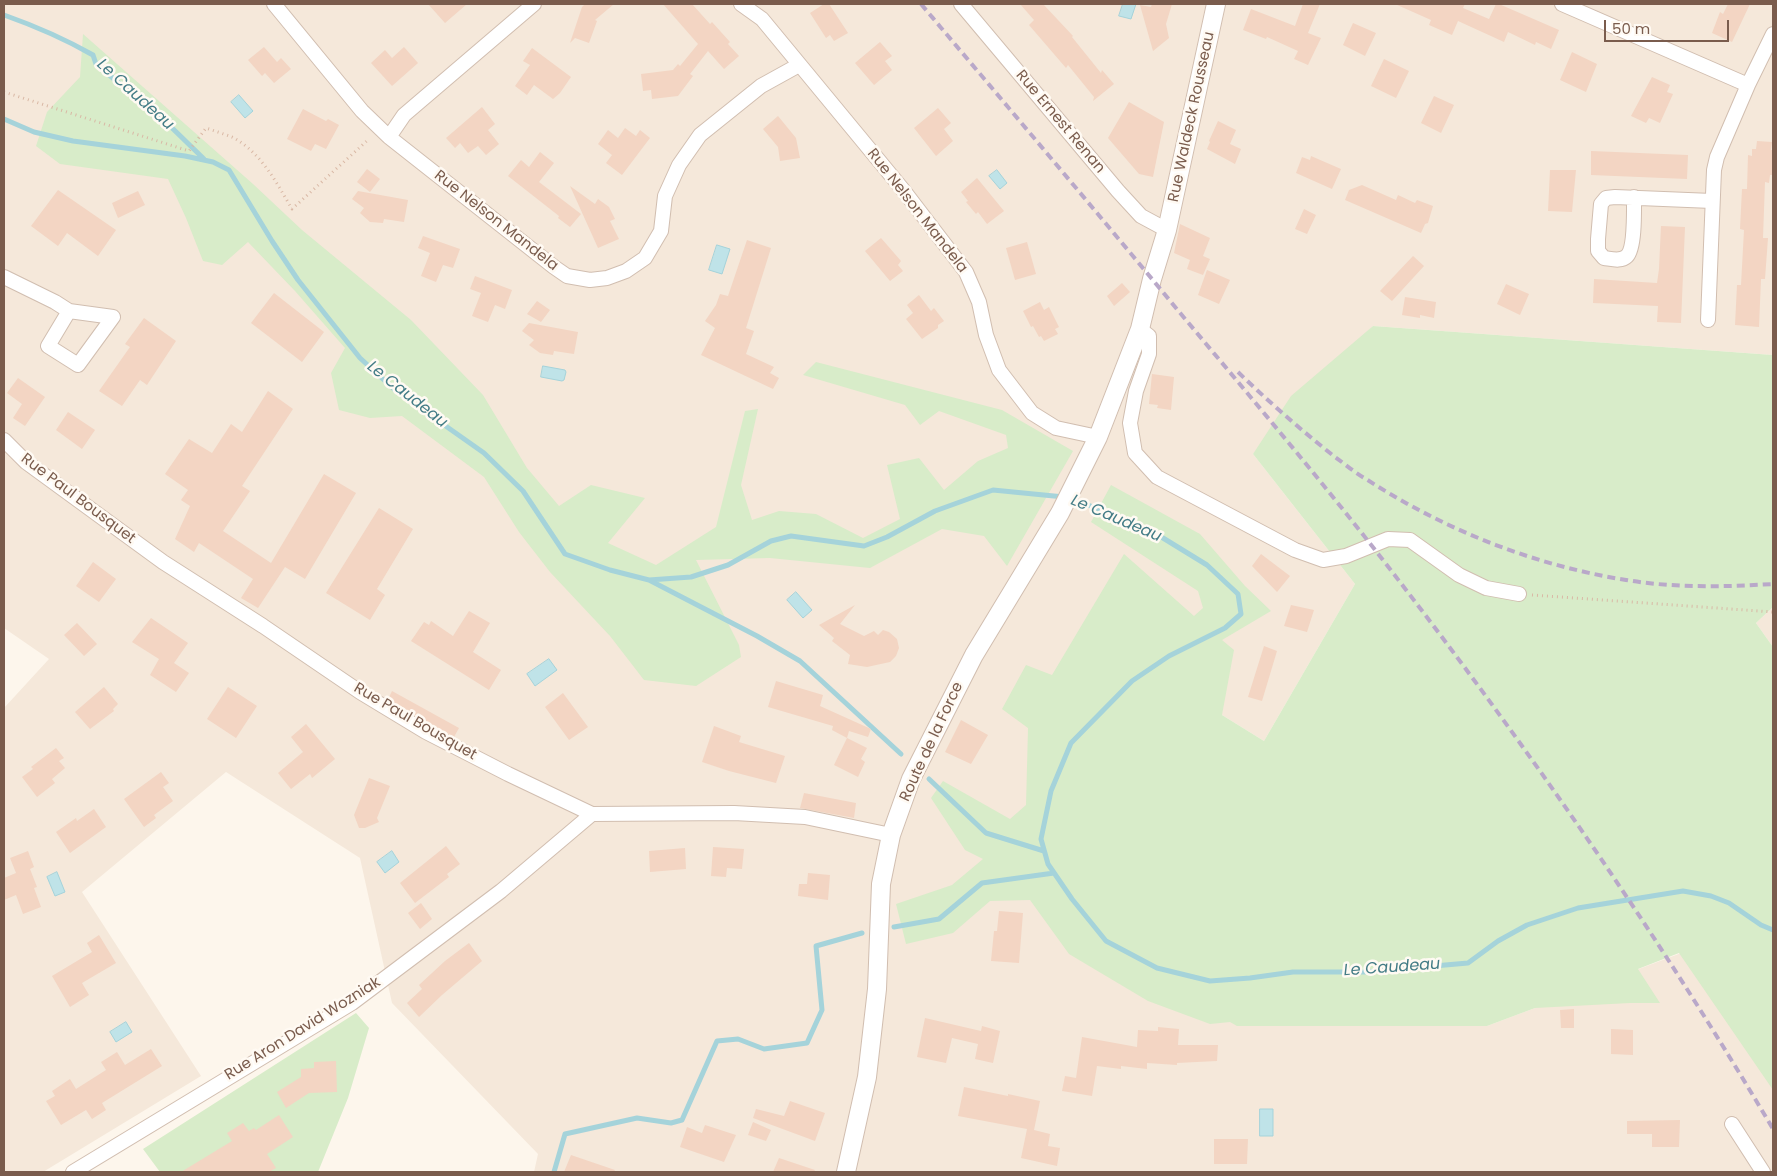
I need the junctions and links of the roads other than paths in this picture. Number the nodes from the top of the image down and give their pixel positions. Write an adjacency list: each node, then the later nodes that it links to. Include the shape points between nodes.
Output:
1 (274, 4): 10 (street, Rue Nelson Mandela, via 362,110)
2 (534, 4): 10 (street)
3 (740, 4): 8 (street, Rue Nelson Mandela, via 762,19)
4 (961, 4): 13 (street, Rue Ernest Renan, via 1118,192 1141,216)
5 (1216, 4): 13 (street, Rue Waldeck Rousseau)
6 (1562, 4): 9 (street)
7 (1773, 34): 9 (street)
8 (799, 65): 10 (street, Rue Nelson Mandela, via 761,86 700,135 679,165 665,196 661,231 645,258 626,271 607,278 590,280 567,276); 18 (street, Rue Nelson Mandela, via 922,213 966,272 1000,370 1032,412 1056,428)
9 (1748, 85): 12 (street, via 1717,157)
10 (385, 132)
11 (1634, 198): 11 (street, via 1606,198 1601,204 1598,251 1604,258 1619,260 1627,256 1631,247); 12 (street)
12 (1712, 201): 16 (street)
13 (1167, 230): 17 (street, Rue Waldeck Rousseau)
14 (4, 278): 15 (street)
15 (69, 311): 15 (street, via 48,346 78,365 113,317)
16 (1708, 320)
17 (1140, 329): 18 (street, Route de la Force); 20 (street, via 1149,336 1149,354 1136,391 1130,423 1135,452 1157,477 1295,550 1323,560 1346,556 1388,539 1410,540 1459,575 1486,588)
18 (1098, 437): 22 (street, Route de la Force, via 1060,513 974,656 912,779)
19 (4, 440): 21 (street, Rue Paul Bousquet, via 26,462 163,562 360,692 426,732)
20 (1519, 594)
21 (592, 814): 22 (street, Rue Paul Bousquet, via 734,813 805,817); 24 (street, Rue Aron David Wozniak, via 501,891 352,1002)
22 (891, 836): 25 (street, Route de la Force, via 881,884 877,989 868,1077)
23 (1732, 1124): 26 (street)
24 (73, 1172)
25 (846, 1172)
26 (1763, 1172)

